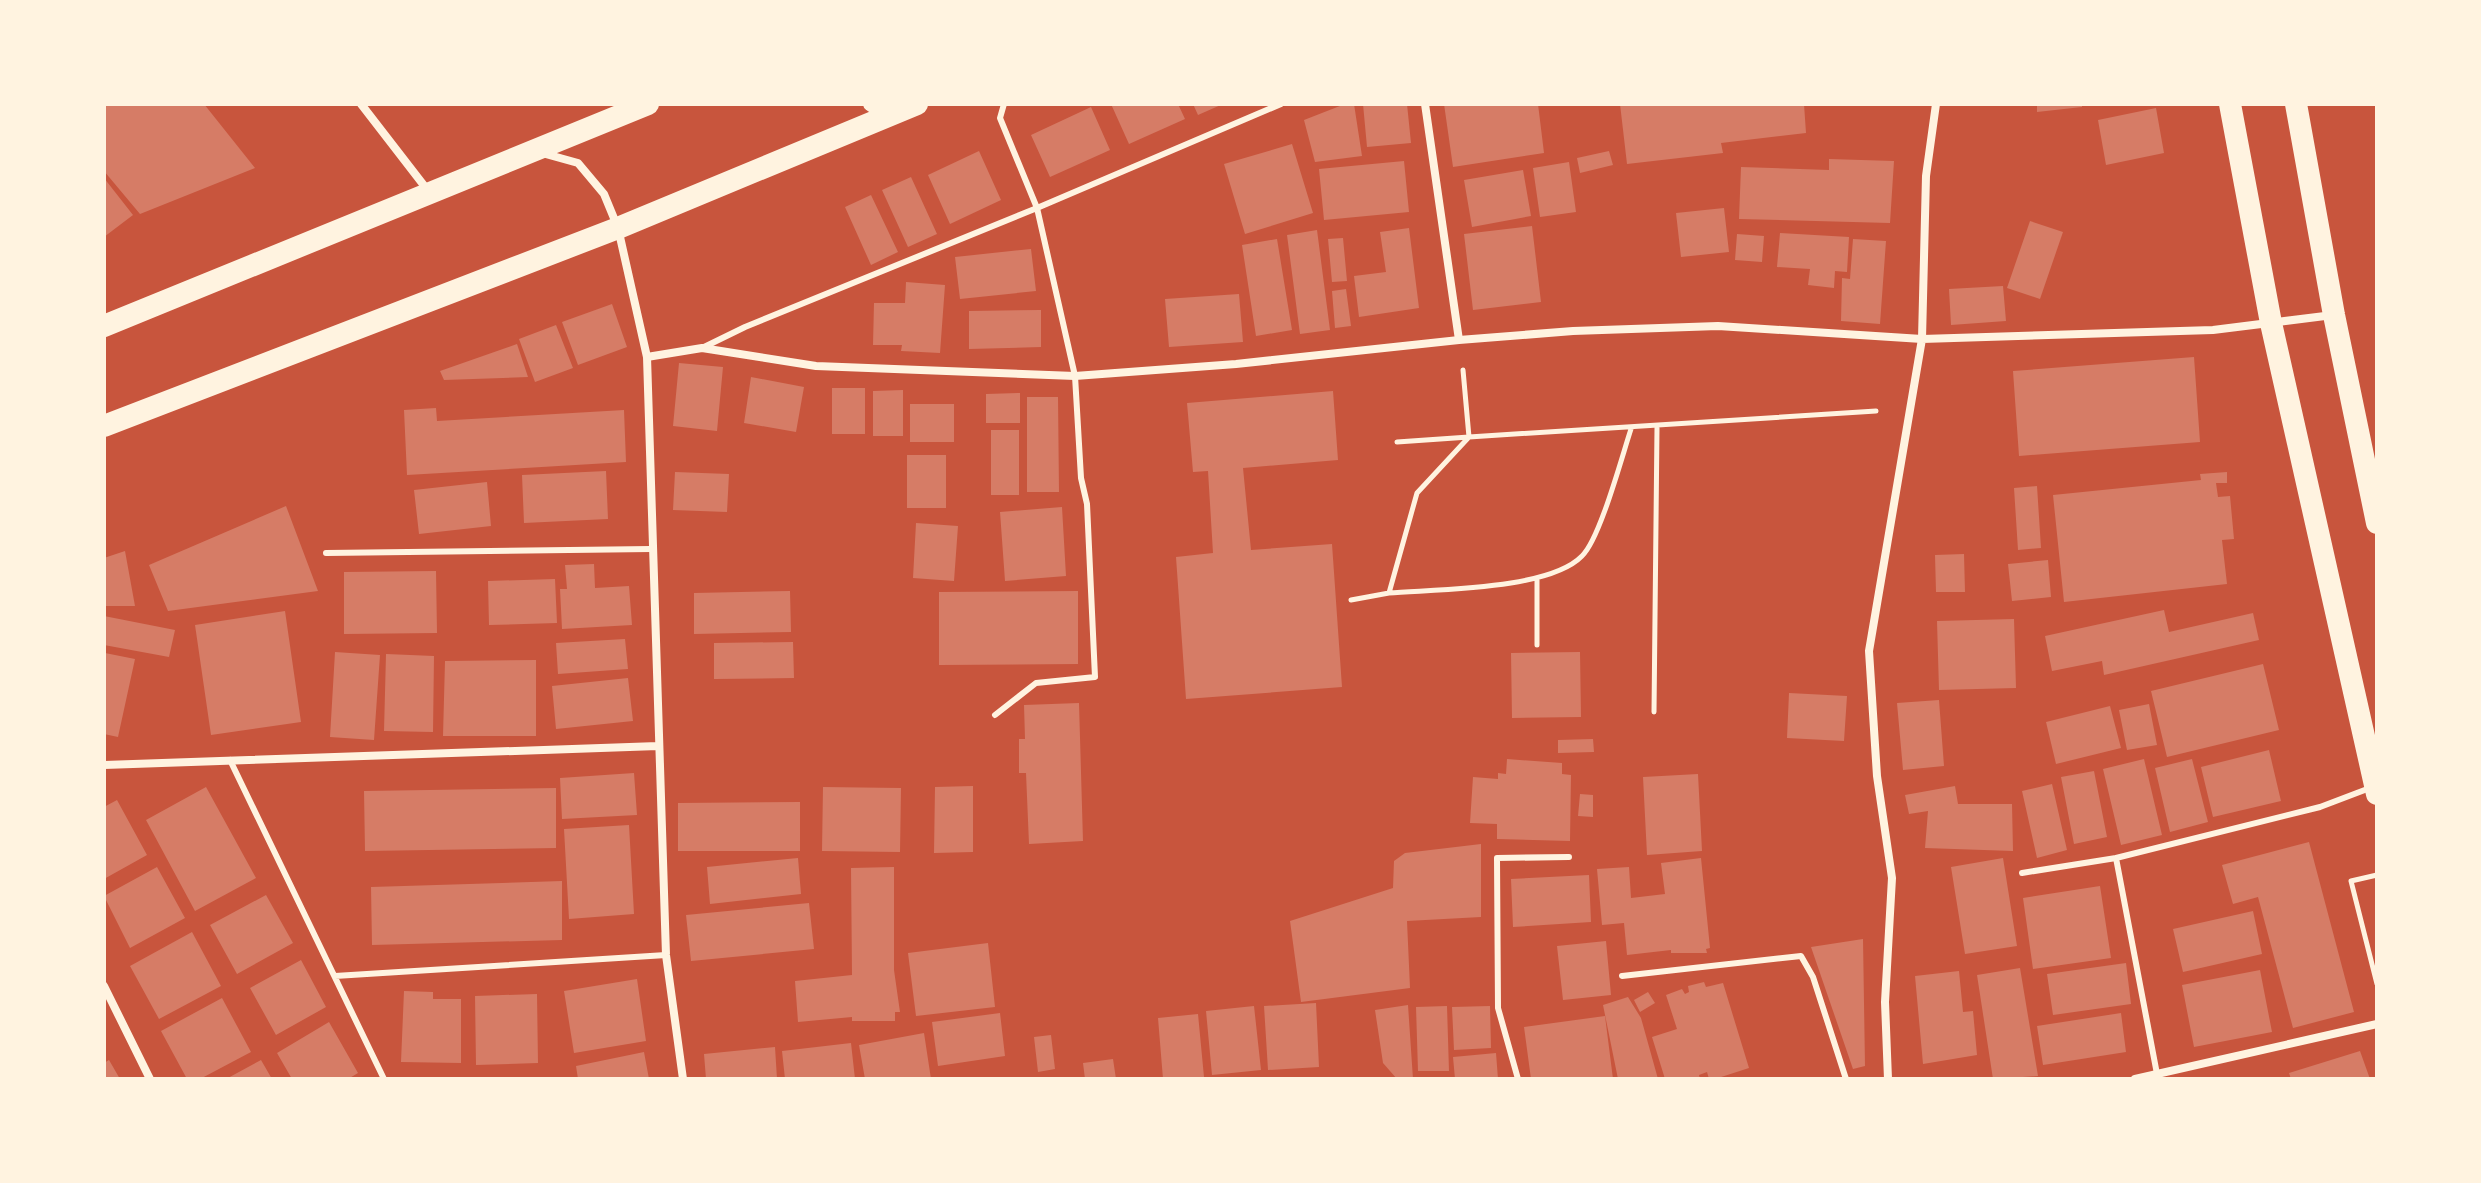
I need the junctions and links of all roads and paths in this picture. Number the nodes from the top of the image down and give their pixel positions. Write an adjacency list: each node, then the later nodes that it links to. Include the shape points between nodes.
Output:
1 (361, 104): 13 (street)
2 (648, 104): 12 (highway)
3 (870, 104): 11 (street)
4 (917, 104): 11 (highway)
5 (1004, 104): 14 (lane, via 1000,118)
6 (1281, 104): 14 (lane)
7 (1425, 104): 20 (street)
8 (1936, 104): 19 (street, via 1926,176)
9 (2230, 104): 17 (highway)
10 (2296, 104): 16 (highway)
11 (889, 111): 15 (highway)
12 (533, 152): 13 (highway); 15 (street, via 559,156 586,170 604,194)
13 (430, 194): 18 (highway)
14 (1037, 208): 21 (lane); 23 (lane)
15 (618, 228): 22 (street); 25 (highway)
16 (2334, 315): 17 (street); 30 (highway)
17 (2271, 323): 19 (street, via 2213,330); 42 (highway)
18 (104, 326)
19 (1922, 339): 20 (street, via 1718,326); 24 (street)
20 (1459, 340): 23 (street); 28 (path)
21 (702, 348): 22 (street); 23 (street, via 816,366)
22 (647, 357): 31 (street)
23 (1075, 376): 38 (lane, via 1095,677 1036,683)
24 (1909, 407): 26 (path); 59 (street, via 1869,651 1877,776 1892,878 1885,1002)
25 (104, 426)
26 (1657, 428): 27 (path); 37 (path)
27 (1631, 429): 28 (path); 33 (path, via 1605,508 1582,556)
28 (1469, 437): 29 (path); 34 (path, via 1417,493)
29 (1397, 442)
30 (2377, 523)
31 (651, 549): 32 (lane); 39 (street)
32 (326, 553)
33 (1537, 580): 34 (path); 36 (path)
34 (1389, 593): 35 (path)
35 (1351, 600)
36 (1537, 645)
37 (1654, 712)
38 (995, 715)
39 (658, 746): 40 (street); 47 (street)
40 (230, 760): 41 (street); 48 (lane)
41 (104, 765)
42 (2376, 789): 44 (lane)
43 (1569, 857): 57 (lane, via 1497,858 1498,1008)
44 (2116, 858): 45 (lane); 53 (lane)
45 (2022, 873)
46 (2377, 875): 50 (path, via 2351,881)
47 (666, 955): 48 (lane); 56 (street)
48 (335, 976): 55 (lane)
49 (1622, 976): 58 (lane, via 1801,956 1813,977)
50 (2377, 984)
51 (104, 986): 54 (street)
52 (2377, 1024): 53 (street)
53 (2157, 1074): 60 (street)
54 (150, 1079)
55 (384, 1079)
56 (683, 1079)
57 (1518, 1079)
58 (1846, 1079)
59 (1888, 1079)
60 (2135, 1079)

